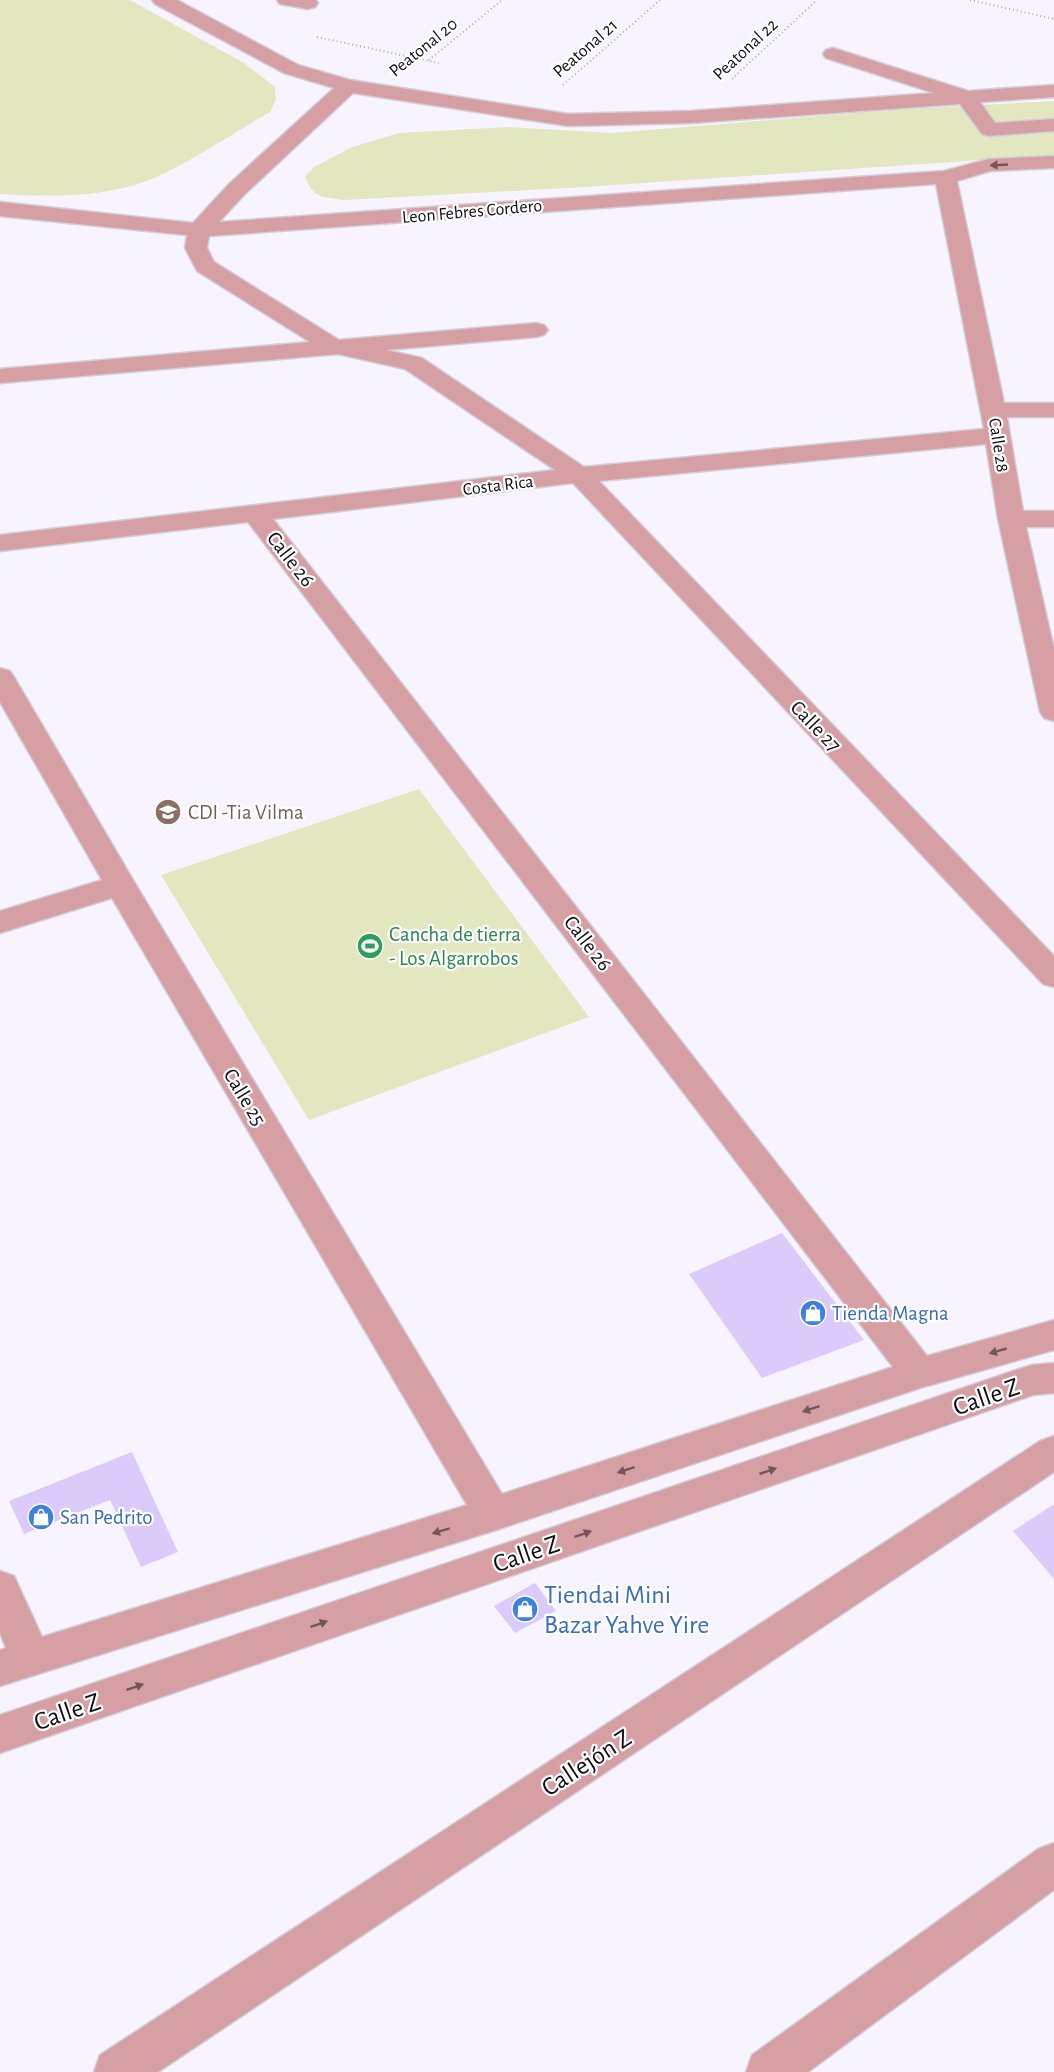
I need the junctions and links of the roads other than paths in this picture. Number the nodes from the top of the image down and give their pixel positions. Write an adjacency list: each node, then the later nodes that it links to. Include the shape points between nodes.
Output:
1 (162, 0): 5 (street, via 291,69)
2 (287, 0): 3 (street)
3 (308, 3)
4 (833, 54): 7 (street)
5 (348, 86): 7 (street, via 568,120 690,117); 13 (street, via 237,189)
6 (1054, 91): 7 (street)
7 (966, 97): 8 (street, via 989,130)
8 (1054, 125)
9 (1054, 162): 10 (street, Leon Febres Cordero, one-way to 10, via 989,165)
10 (945, 177): 11 (street, Leon Febres Cordero, via 1003,185); 13 (street, Leon Febres Cordero); 18 (street, Calle 28)
11 (1054, 182)
12 (0, 209): 13 (street, Leon Febres Cordero)
13 (199, 230): 15 (street, via 196,248 205,266)
14 (536, 330): 15 (street)
15 (333, 346): 16 (street); 19 (street, Calle 27, via 413,363)
16 (0, 376)
17 (1054, 410): 18 (street, Costa Rica)
18 (995, 423): 19 (street, Costa Rica); 21 (street, Calle 28)
19 (579, 475): 20 (street, Costa Rica); 29 (street, Calle 27)
20 (256, 514): 23 (street, Costa Rica); 31 (street, Calle 26)
21 (1011, 519): 22 (street); 24 (street, Calle 28)
22 (1054, 519)
23 (0, 543)
24 (1044, 624): 26 (street, Calle 28)
25 (0, 677): 27 (street, Calle 25)
26 (1054, 712)
27 (120, 885): 28 (street); 34 (street, Calle 25)
28 (0, 922)
29 (1054, 976)
30 (1054, 1335): 31 (street, Calle Z, one-way to 31)
31 (919, 1373): 34 (street, Calle Z, one-way to 34)
32 (1054, 1378): 37 (street, Calle Z, one-way to 32, via 1032,1380)
33 (1054, 1452): 40 (street, Callejón Z)
34 (492, 1514): 36 (street, Calle Z, one-way to 36)
35 (0, 1588): 36 (street)
36 (16, 1664)
37 (0, 1734)
38 (1054, 1864): 39 (street)
39 (785, 2066)
40 (117, 2072)

